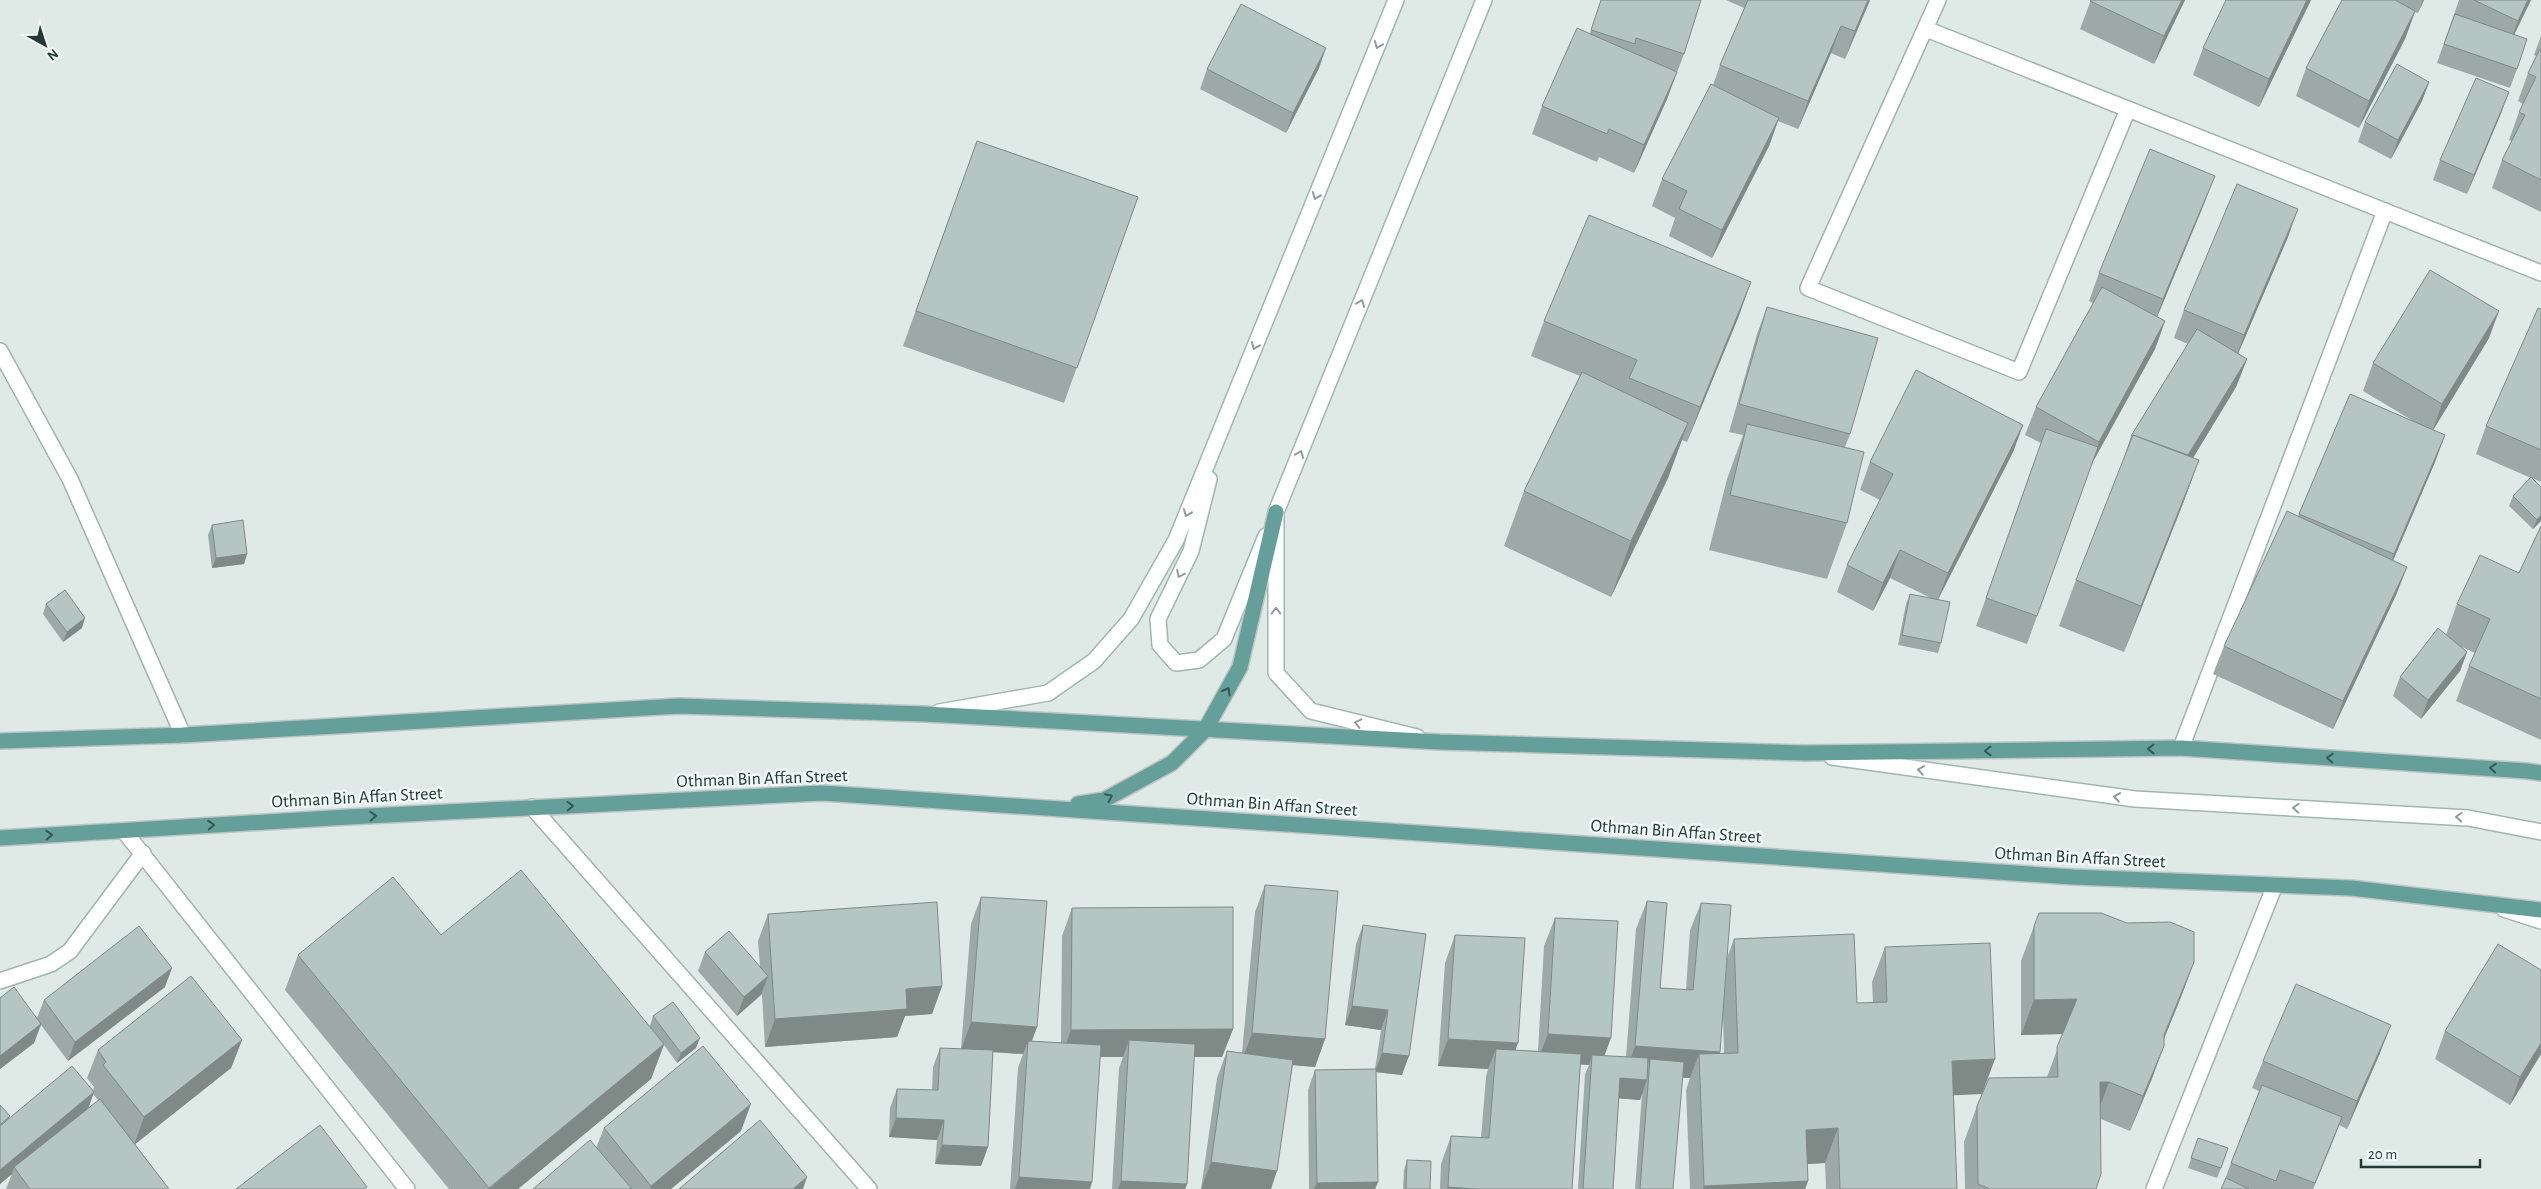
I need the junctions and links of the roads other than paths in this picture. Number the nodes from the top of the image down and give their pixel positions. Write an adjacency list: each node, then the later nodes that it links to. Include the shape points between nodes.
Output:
1 (1396, 0): 9 (street, one-way to 9)
2 (1484, 0): 10 (street, one-way to 2)
3 (1938, 0): 4 (street)
4 (1926, 29): 5 (street); 5 (street, via 1808,288 2001,365 2019,372)
5 (2128, 109): 6 (street)
6 (2385, 211): 7 (street); 16 (street)
7 (2541, 273)
8 (0, 350): 13 (street, via 70,480)
9 (1222, 426): 10 (street, one-way to 10, via 1190,551 1158,619 1160,645 1176,663 1199,660 1224,639); 11 (street, one-way to 11, via 1176,540 1131,619 1094,661 1048,693)
10 (1276, 512): 12 (main road, one-way to 10, via 1240,667); 15 (street, one-way to 10, via 1311,712 1276,673)
11 (924, 714): 12 (main road); 13 (main road, via 679,706)
12 (1205, 730): 15 (main road); 20 (main road, one-way to 12, via 1104,800 1172,763)
13 (183, 735): 14 (main road)
14 (0, 741)
15 (1440, 742): 17 (main road)
16 (2181, 748): 17 (main road, one-way to 17); 18 (main road, one-way to 16)
17 (1805, 753): 22 (street, one-way to 17, via 2468,818 2135,799)
18 (2541, 774)
19 (532, 807): 20 (main road, Othman Bin Affan Street, one-way to 20, via 822,793); 21 (main road, Othman Bin Affan Street, one-way to 19); 31 (street)
20 (1045, 808): 25 (main road, Othman Bin Affan Street, via 2073,877)
21 (124, 831): 23 (main road, Othman Bin Affan Street, one-way to 21); 24 (street)
22 (2541, 832)
23 (0, 838)
24 (143, 853): 29 (street, via 70,951 51,964); 30 (street)
25 (2276, 885): 26 (main road, Othman Bin Affan Street, via 2351,888); 32 (street)
26 (2479, 901): 27 (main road, Othman Bin Affan Street); 28 (street)
27 (2541, 910)
28 (2541, 921)
29 (0, 981)
30 (407, 1189)
31 (869, 1189)
32 (2154, 1189)

